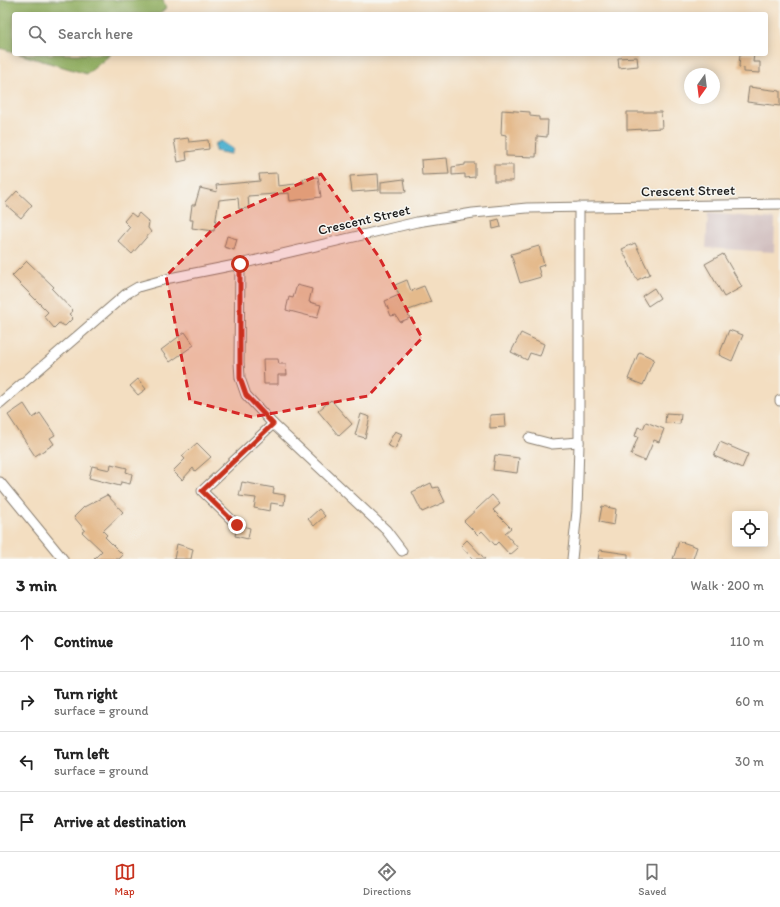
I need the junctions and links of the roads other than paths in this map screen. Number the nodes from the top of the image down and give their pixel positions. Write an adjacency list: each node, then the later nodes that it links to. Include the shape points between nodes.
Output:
1 (780, 204): 2 (street, Crescent Street)
2 (579, 207): 3 (street, Crescent Street, via 473,213 417,222); 7 (street)
3 (240, 264): 4 (street, Crescent Street, via 138,287 126,294); 5 (street, via 240,378 246,395)
4 (0, 403)
5 (273, 424): 9 (street, via 202,491); 10 (street, via 386,530)
6 (529, 438): 7 (street, via 552,444)
7 (579, 442): 12 (street, via 577,511)
8 (0, 482): 11 (street)
9 (237, 525)
10 (402, 552)
11 (63, 559)
12 (572, 559)

